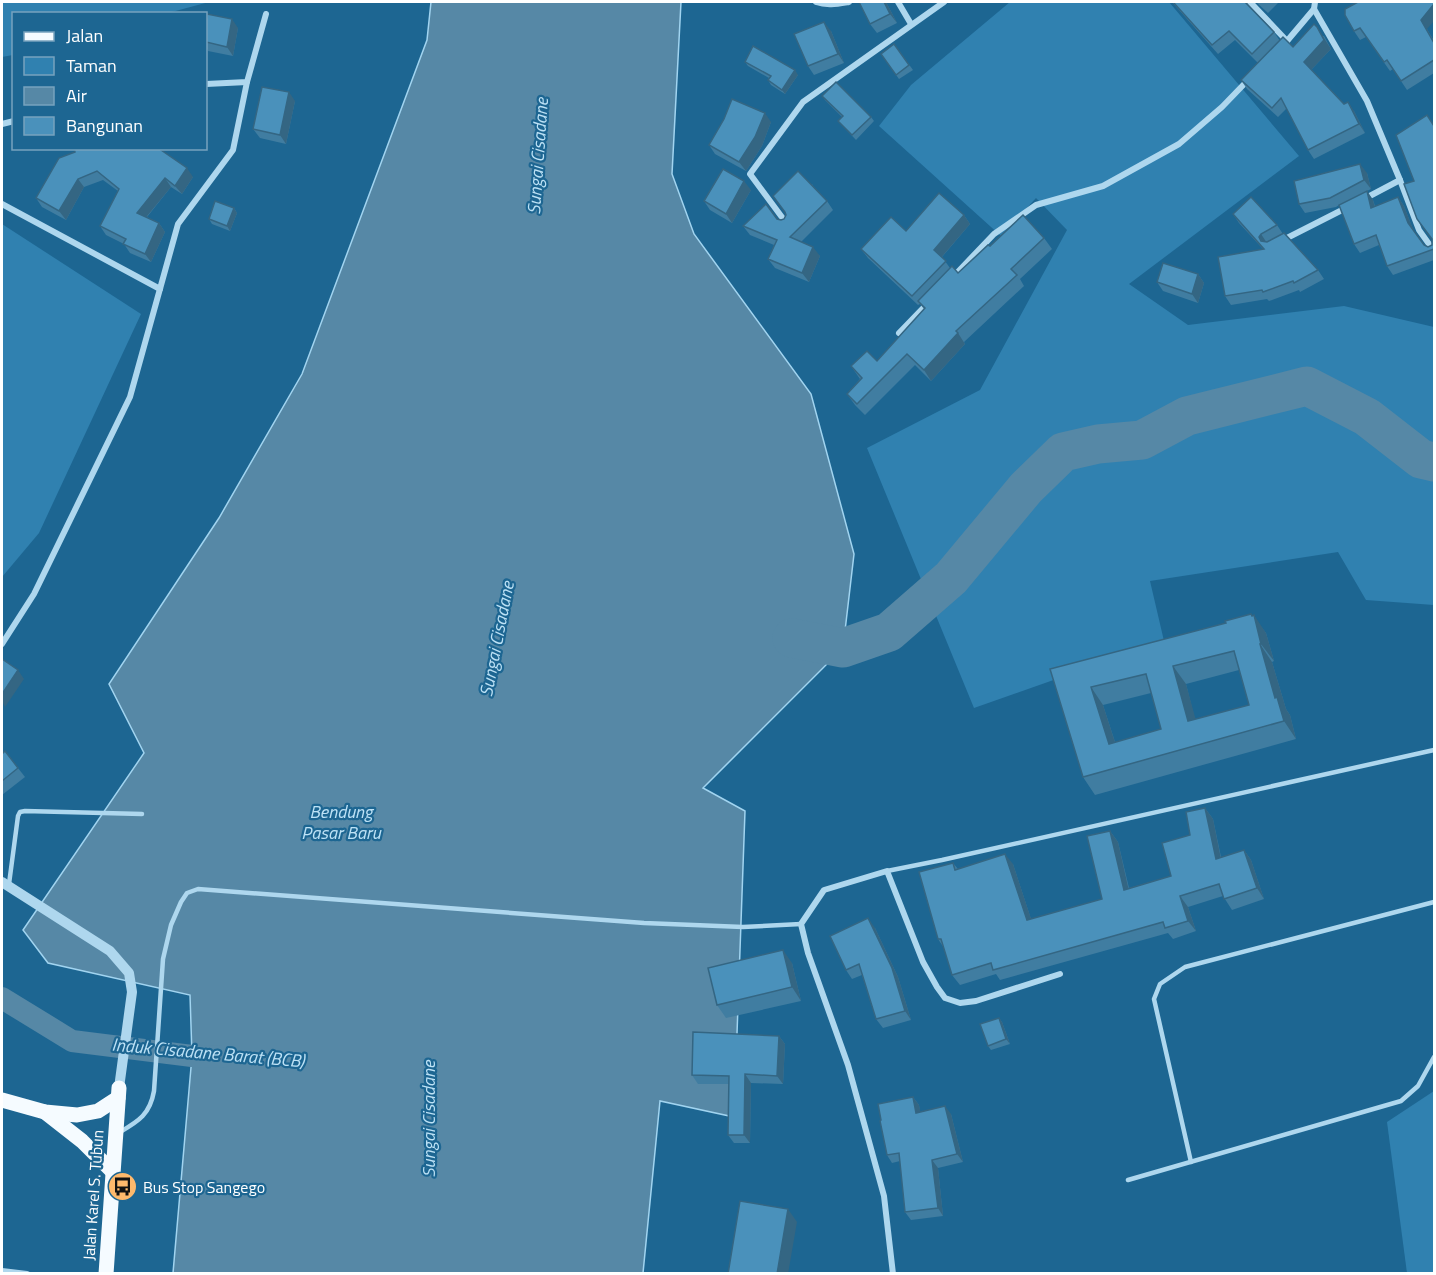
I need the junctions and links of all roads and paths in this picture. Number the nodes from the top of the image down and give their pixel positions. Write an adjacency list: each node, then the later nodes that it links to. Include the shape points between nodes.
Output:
1 (816, 2): 2 (street)
2 (849, 2)
3 (898, 2): 9 (street)
4 (944, 2): 9 (street)
5 (1250, 2): 10 (street)
6 (1315, 2): 7 (street)
7 (1314, 9): 10 (street); 15 (street, via 1367,101)
8 (266, 14): 13 (street)
9 (911, 24): 19 (street, via 803,102 750,174)
10 (1287, 41): 11 (street)
11 (1279, 49)
12 (1255, 74): 22 (street, via 1179,144 1103,186 1036,205 994,234)
13 (247, 82): 14 (street); 23 (street, via 233,150 178,224)
14 (207, 84)
15 (1400, 180): 16 (street); 21 (street, via 1419,230)
16 (1361, 200)
17 (2, 204): 23 (street)
18 (1351, 206): 20 (street)
19 (788, 224)
20 (1281, 241)
21 (1434, 251)
22 (946, 284)
23 (160, 289): 26 (street, via 130,397 34,594)
24 (931, 300): 25 (street)
25 (899, 333)
26 (2, 644)
27 (1434, 750): 29 (lane)
28 (142, 814): 30 (lane, via 20,812)
29 (887, 871): 32 (street, via 824,890); 33 (street, via 923,962 945,998 960,1004 976,1001)
30 (5, 885): 35 (street, via 110,951 129,974 132,992)
31 (1434, 902): 39 (lane, via 1185,967 1160,984 1154,999)
32 (801, 924): 38 (lane, via 743,927 644,923 198,889 187,893 181,902 163,959 150,1108 137,1122); 45 (street, via 848,1065 884,1196)
33 (1060, 974)
34 (1434, 1057): 39 (lane, via 1418,1086 1401,1101)
35 (118, 1093): 37 (main road, via 98,1111 77,1115); 38 (main road, Jalan Karel S. Tubun)
36 (4, 1099): 37 (main road)
37 (45, 1112): 40 (main road)
38 (115, 1135): 40 (main road, Jalan Karel S. Tubun)
39 (1191, 1162): 41 (lane)
40 (113, 1172): 44 (main road, Jalan Karel S. Tubun)
41 (1128, 1180)
42 (2, 1272): 43 (street)
43 (27, 1274)
44 (106, 1274)
45 (893, 1274)

